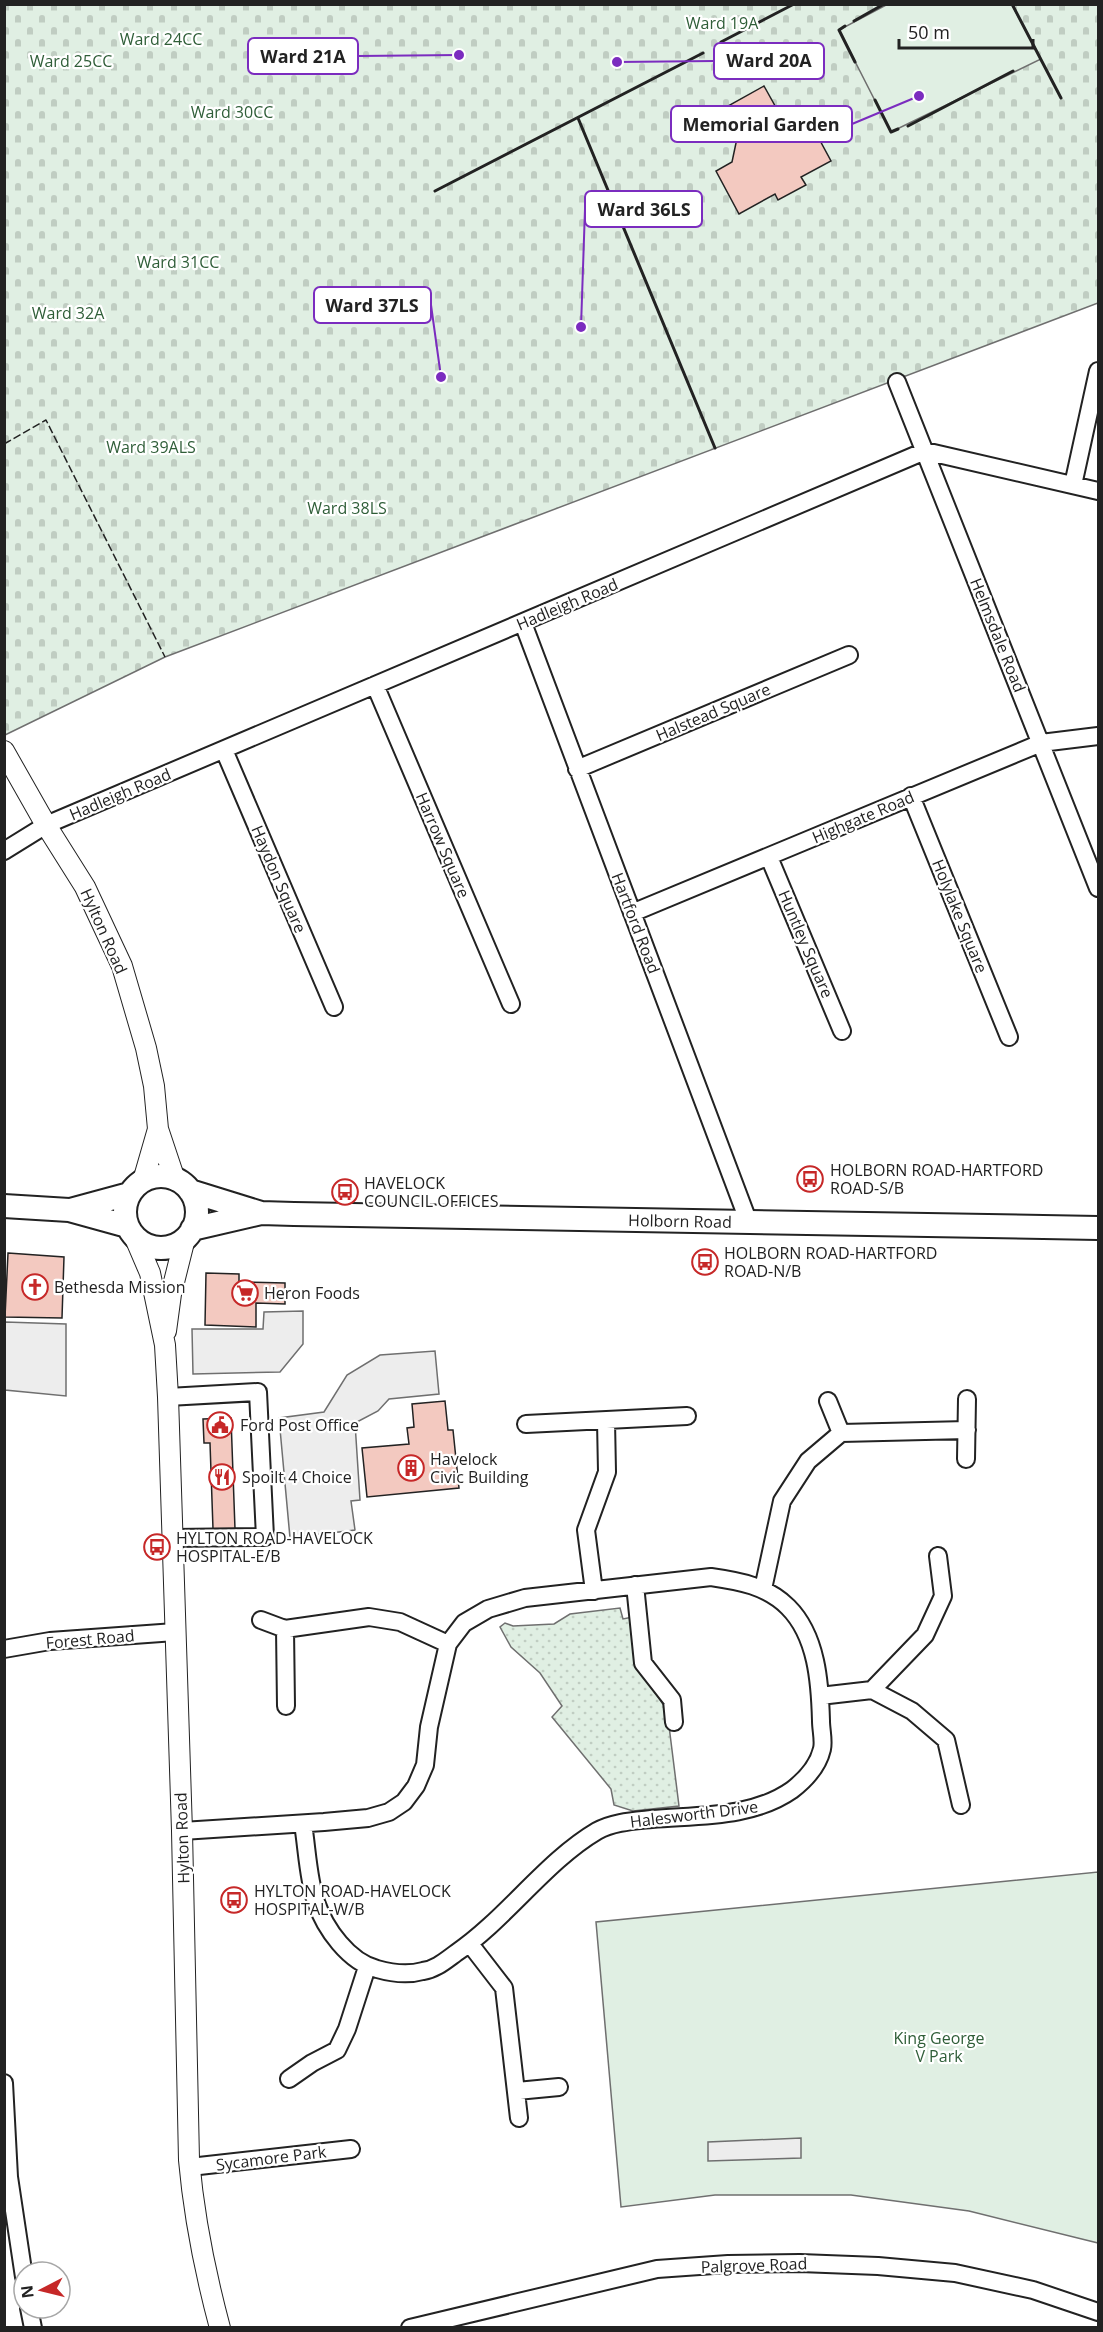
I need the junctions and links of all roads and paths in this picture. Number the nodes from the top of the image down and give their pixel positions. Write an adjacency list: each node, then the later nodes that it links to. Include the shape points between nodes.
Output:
1 (1098, 371): 4 (street)
2 (897, 382): 3 (street, Helmsdale Road)
3 (925, 452): 4 (street); 6 (street, Hadleigh Road); 10 (street, Helmsdale Road)
4 (1073, 485): 5 (street)
5 (1098, 491)
6 (523, 623): 8 (street, Hadleigh Road); 13 (street, Hartford Road)
7 (849, 655): 13 (street, Halstead Square)
8 (375, 685): 11 (street, Hadleigh Road); 20 (street, Harrow Square)
9 (1098, 736): 10 (street, Highgate Road)
10 (1041, 742): 14 (street, Highgate Road); 18 (street, Helmsdale Road)
11 (224, 750): 15 (street, Hadleigh Road); 21 (street, Haydon Square)
12 (4, 751): 15 (street, Hylton Road)
13 (577, 769): 19 (street, Hartford Road)
14 (911, 796): 17 (street, Highgate Road); 23 (street, Holylake Square)
15 (46, 825): 16 (street, Hadleigh Road); 24 (street, Hylton Road, via 85,887 122,966 146,1048)
16 (4, 851)
17 (769, 856): 19 (street, Highgate Road); 22 (street, Huntley Square)
18 (1098, 888)
19 (632, 913): 30 (street, Hartford Road)
20 (511, 1004)
21 (334, 1008)
22 (842, 1031)
23 (1010, 1036)
24 (158, 1129): 25 (street, Hylton Road); 26 (street, Hylton Road)
25 (183, 1186): 26 (main road, via 164,1176 153,1177); 29 (main road, Holborn Road); 33 (main road, via 196,1210)
26 (136, 1188): 28 (main road); 32 (main road, via 125,1210)
27 (4, 1206): 28 (main road)
28 (69, 1210): 32 (main road)
29 (261, 1213): 30 (main road, Holborn Road); 33 (main road, Holborn Road)
30 (749, 1223): 31 (main road, Holborn Road)
31 (1098, 1228)
32 (131, 1232): 33 (main road, via 147,1245 160,1248 174,1245); 34 (street, Hylton Road, via 150,1273)
33 (189, 1234): 34 (street, Hylton Road, via 171,1294)
34 (165, 1346): 35 (street, Hylton Road)
35 (168, 1397): 44 (street, Hylton Road); 44 (street, via 258,1392 265,1537)
36 (967, 1400): 41 (street)
37 (828, 1401): 42 (street)
38 (687, 1416): 39 (street)
39 (606, 1421): 40 (street); 48 (street, via 607,1473 586,1530)
40 (525, 1424)
41 (967, 1430): 42 (street); 43 (street)
42 (841, 1433): 47 (street, via 808,1461 782,1501)
43 (966, 1459)
44 (174, 1538): 51 (street, Hylton Road)
45 (938, 1556): 54 (street, via 943,1596 925,1635)
46 (635, 1585): 47 (street, Halesworth Drive, via 711,1577); 48 (street, Halesworth Drive); 57 (street, via 643,1663 672,1700)
47 (764, 1588): 55 (street, Halesworth Drive, via 789,1607 806,1634 815,1659)
48 (594, 1591): 52 (street, Halesworth Drive, via 525,1598 488,1609 464,1623)
49 (261, 1620): 50 (street)
50 (285, 1629): 52 (street, via 369,1617 400,1622); 56 (street)
51 (176, 1632): 53 (street, Forest Road); 60 (street, Hylton Road)
52 (448, 1644): 59 (street, Halesworth Drive, via 429,1727 425,1765 404,1802 368,1818)
53 (4, 1648)
54 (873, 1690): 55 (street); 58 (street, via 912,1711 946,1740)
55 (820, 1696): 61 (street, Halesworth Drive, via 822,1749 811,1773 793,1789 765,1805 741,1811 625,1821 599,1830 575,1847)
56 (286, 1706)
57 (674, 1722)
58 (961, 1805)
59 (303, 1824): 60 (street, Halesworth Drive); 62 (street, Halesworth Drive, via 316,1902 343,1948)
60 (182, 1831): 69 (street, Hylton Road)
61 (470, 1944): 62 (street, Halesworth Drive, via 437,1967 422,1972 390,1973); 66 (street, via 504,1988)
62 (367, 1966): 63 (street, via 347,2029 336,2050)
63 (289, 2079)
64 (4, 2083): 70 (street, via 9,2177)
65 (559, 2087): 66 (street)
66 (517, 2091): 67 (street)
67 (519, 2118)
68 (351, 2149): 69 (street, Sycamore Park)
69 (190, 2167): 72 (street, Hylton Road, via 200,2244)
70 (21, 2260)
71 (1098, 2312): 73 (street, Palgrove Road, via 1033,2290 955,2274 867,2266 738,2264 657,2269)
72 (220, 2328)
73 (410, 2328)

